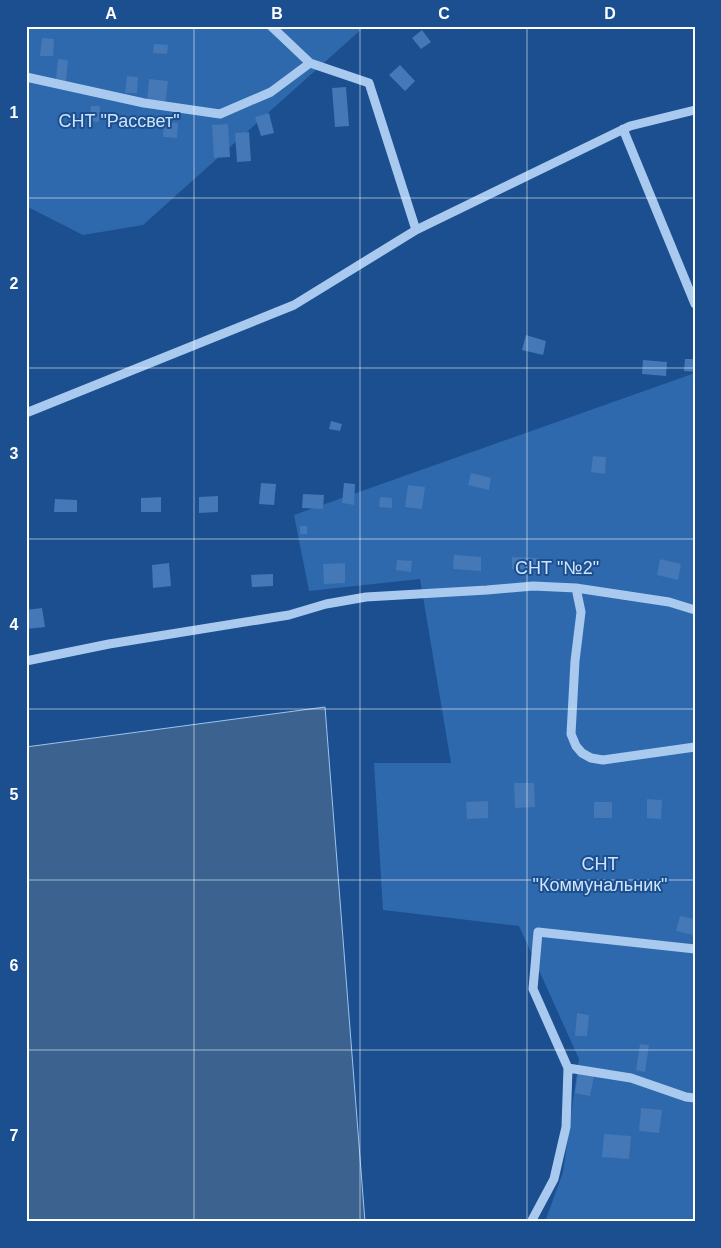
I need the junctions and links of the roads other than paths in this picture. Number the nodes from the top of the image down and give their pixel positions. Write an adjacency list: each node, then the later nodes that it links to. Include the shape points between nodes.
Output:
1 (271, 26): 2 (lane)
2 (310, 64): 3 (lane, via 272,92 220,114 144,103); 6 (lane, via 369,83)
3 (26, 77)
4 (695, 110): 5 (lane)
5 (623, 129): 6 (lane); 7 (lane)
6 (416, 230): 8 (lane, via 294,305)
7 (695, 304)
8 (26, 413)
9 (576, 588): 10 (lane, via 669,602); 11 (lane, via 533,586 366,597 289,615 108,644); 12 (lane, via 580,612 572,734 576,746 591,758 603,760)
10 (695, 610)
11 (26, 661)
12 (695, 747)
13 (695, 949): 14 (lane, via 538,932 533,989)
14 (568, 1068): 15 (lane, via 631,1078); 16 (lane, via 566,1127 554,1179)
15 (695, 1098)
16 (531, 1222)

